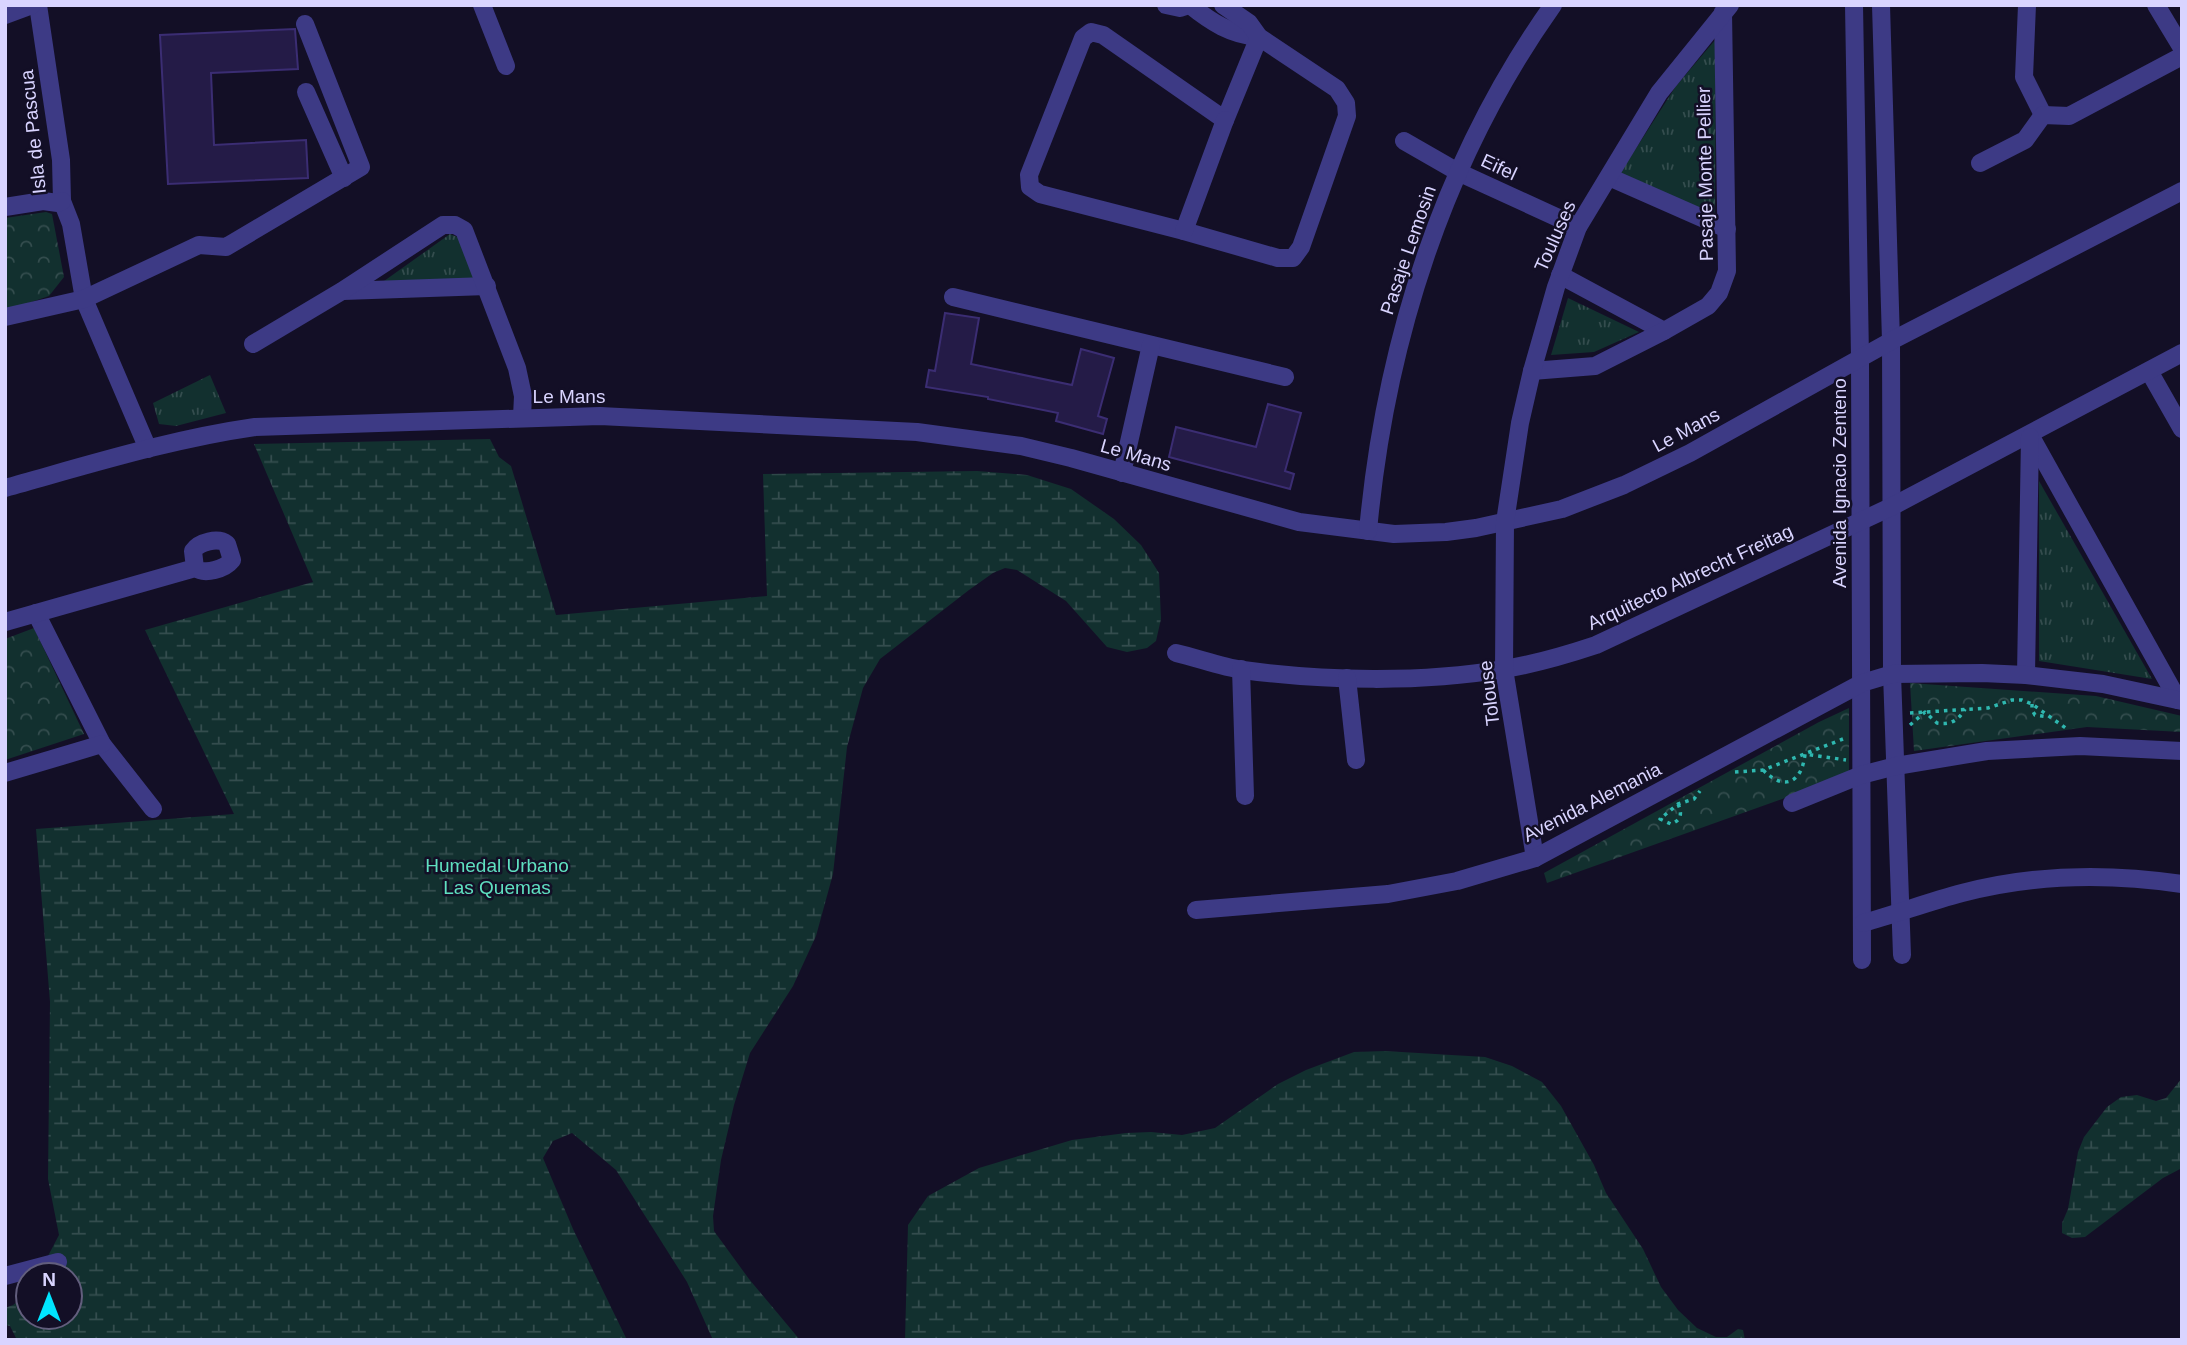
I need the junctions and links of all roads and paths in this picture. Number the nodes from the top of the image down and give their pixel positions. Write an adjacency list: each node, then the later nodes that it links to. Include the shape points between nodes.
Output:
1 (35, 5): 12 (street); 27 (street, Isla de Pascua, via 61,160)
2 (482, 5): 17 (street)
3 (1166, 5): 4 (street)
4 (1190, 5): 14 (street, via 1218,26)
5 (1223, 5): 14 (street, via 1249,23)
6 (1553, 5): 23 (street, Pasaje Lemosin, via 1499,91)
7 (1854, 5): 43 (street, Avenida Ignacio Zenteno)
8 (1881, 5): 39 (street)
9 (2156, 5): 15 (street)
10 (2032, 8): 19 (street, via 2024,77)
11 (1727, 9): 24 (street, Touluses, via 1659,93); 30 (street, Pasaje Monte Pellier)
12 (5, 15)
13 (305, 24): 25 (street, via 361,167)
14 (1259, 37): 20 (street); 31 (street, via 1337,89 1346,103 1347,116 1301,247 1293,258 1279,258)
15 (2182, 48)
16 (2182, 56): 19 (street, via 2069,116)
17 (506, 66)
18 (306, 92): 25 (street)
19 (2043, 115): 22 (street, via 2025,140)
20 (1225, 120): 31 (street); 31 (street, via 1103,35 1091,32 1083,38 1029,175 1030,187 1040,194)
21 (1404, 141): 23 (street, Eifel)
22 (1980, 163)
23 (1458, 172): 29 (street, Eifel); 56 (street, Pasaje Lemosin, via 1426,251 1399,339 1379,435)
24 (1609, 177): 29 (street, Touluses); 30 (street)
25 (344, 178): 36 (street, via 226,247 199,244)
26 (2182, 191): 39 (street, Le Mans)
27 (62, 201): 28 (street); 36 (street, Isla de Pascua, via 71,224)
28 (5, 208)
29 (1578, 227): 32 (street, Touluses)
30 (1727, 229): 38 (street, Pasaje Monte Pellier, via 1727,271 1719,293 1701,311)
31 (1184, 231)
32 (1560, 275): 38 (street); 44 (street, Touluses)
33 (487, 286): 34 (street); 34 (street, via 464,230 443,225); 47 (street, via 517,368)
34 (342, 291): 40 (street)
35 (953, 297): 41 (street)
36 (84, 299): 37 (street); 50 (street, Isla de Pascua)
37 (5, 317)
38 (1664, 331): 44 (street, Pasaje Monte Pellier, via 1595,366)
39 (1891, 341): 43 (street, Le Mans); 53 (street)
40 (253, 344)
41 (1151, 345): 46 (street); 51 (street)
42 (2182, 352): 45 (street, Arquitecto Albrecht Freitag)
43 (1860, 357): 54 (street, Avenida Ignacio Zenteno); 55 (street, Le Mans, via 1624,485 1562,509)
44 (1532, 371): 55 (street, Touluses)
45 (2149, 371): 48 (street); 49 (street, Arquitecto Albrecht Freitag)
46 (1284, 377)
47 (523, 417): 50 (street, Le Mans, via 271,425); 51 (street, Le Mans, via 600,416 917,432 1021,446)
48 (2182, 429)
49 (2030, 435): 53 (street, Arquitecto Albrecht Freitag); 64 (street); 67 (street)
50 (148, 449): 52 (street, Le Mans)
51 (1122, 473): 56 (street, Le Mans, via 1299,522)
52 (5, 488)
53 (1893, 506): 54 (street, Arquitecto Albrecht Freitag); 63 (street)
54 (1860, 521): 62 (street, Arquitecto Albrecht Freitag, via 1597,645); 66 (street, Avenida Ignacio Zenteno)
55 (1505, 522): 56 (street, Le Mans, via 1420,534); 62 (street, Tolouse)
56 (1368, 531)
57 (195, 568): 58 (street)
58 (36, 613): 59 (street); 72 (street)
59 (5, 622)
60 (1176, 653): 61 (street, Arquitecto Albrecht Freitag)
61 (1241, 669): 65 (street, Arquitecto Albrecht Freitag); 83 (street)
62 (1504, 669): 65 (street, Arquitecto Albrecht Freitag, via 1446,677); 87 (street, Tolouse)
63 (1892, 674): 64 (street); 66 (street, Avenida Alemania); 70 (street)
64 (2026, 675): 67 (street, via 2103,684)
65 (1347, 678): 76 (street)
66 (1862, 683): 71 (street, Avenida Ignacio Zenteno); 87 (street, Avenida Alemania)
67 (2180, 701)
68 (1965, 709): 69 (path); 69 (path, via 1961,717 1944,724); 73 (path, via 2022,700)
69 (1925, 712): 70 (path)
70 (1894, 714): 77 (street)
71 (1861, 732): 75 (path); 78 (street, Avenida Ignacio Zenteno)
72 (102, 744): 80 (street); 86 (street)
73 (2090, 746): 74 (street); 77 (street, via 1987,751)
74 (2182, 751)
75 (1805, 754): 78 (path); 79 (path); 79 (path, via 1800,775 1791,781 1780,781)
76 (1356, 760)
77 (1896, 766): 78 (street); 90 (street)
78 (1861, 769): 84 (street); 91 (street, Avenida Ignacio Zenteno)
79 (1763, 770): 81 (path)
80 (5, 773)
81 (1728, 774)
82 (1703, 789): 85 (path, via 1694,799)
83 (1245, 796)
84 (1791, 803)
85 (1678, 804): 85 (path, via 1669,811 1660,819 1677,822 1681,818)
86 (153, 808)
87 (1535, 858): 89 (street, Avenida Alemania, via 1457,881 1388,894)
88 (2182, 884): 90 (street, via 2102,877 2027,880 1963,892)
89 (1196, 910)
90 (1901, 912): 91 (street); 92 (street)
91 (1863, 923): 93 (street, Avenida Ignacio Zenteno)
92 (1902, 955)
93 (1863, 960)

